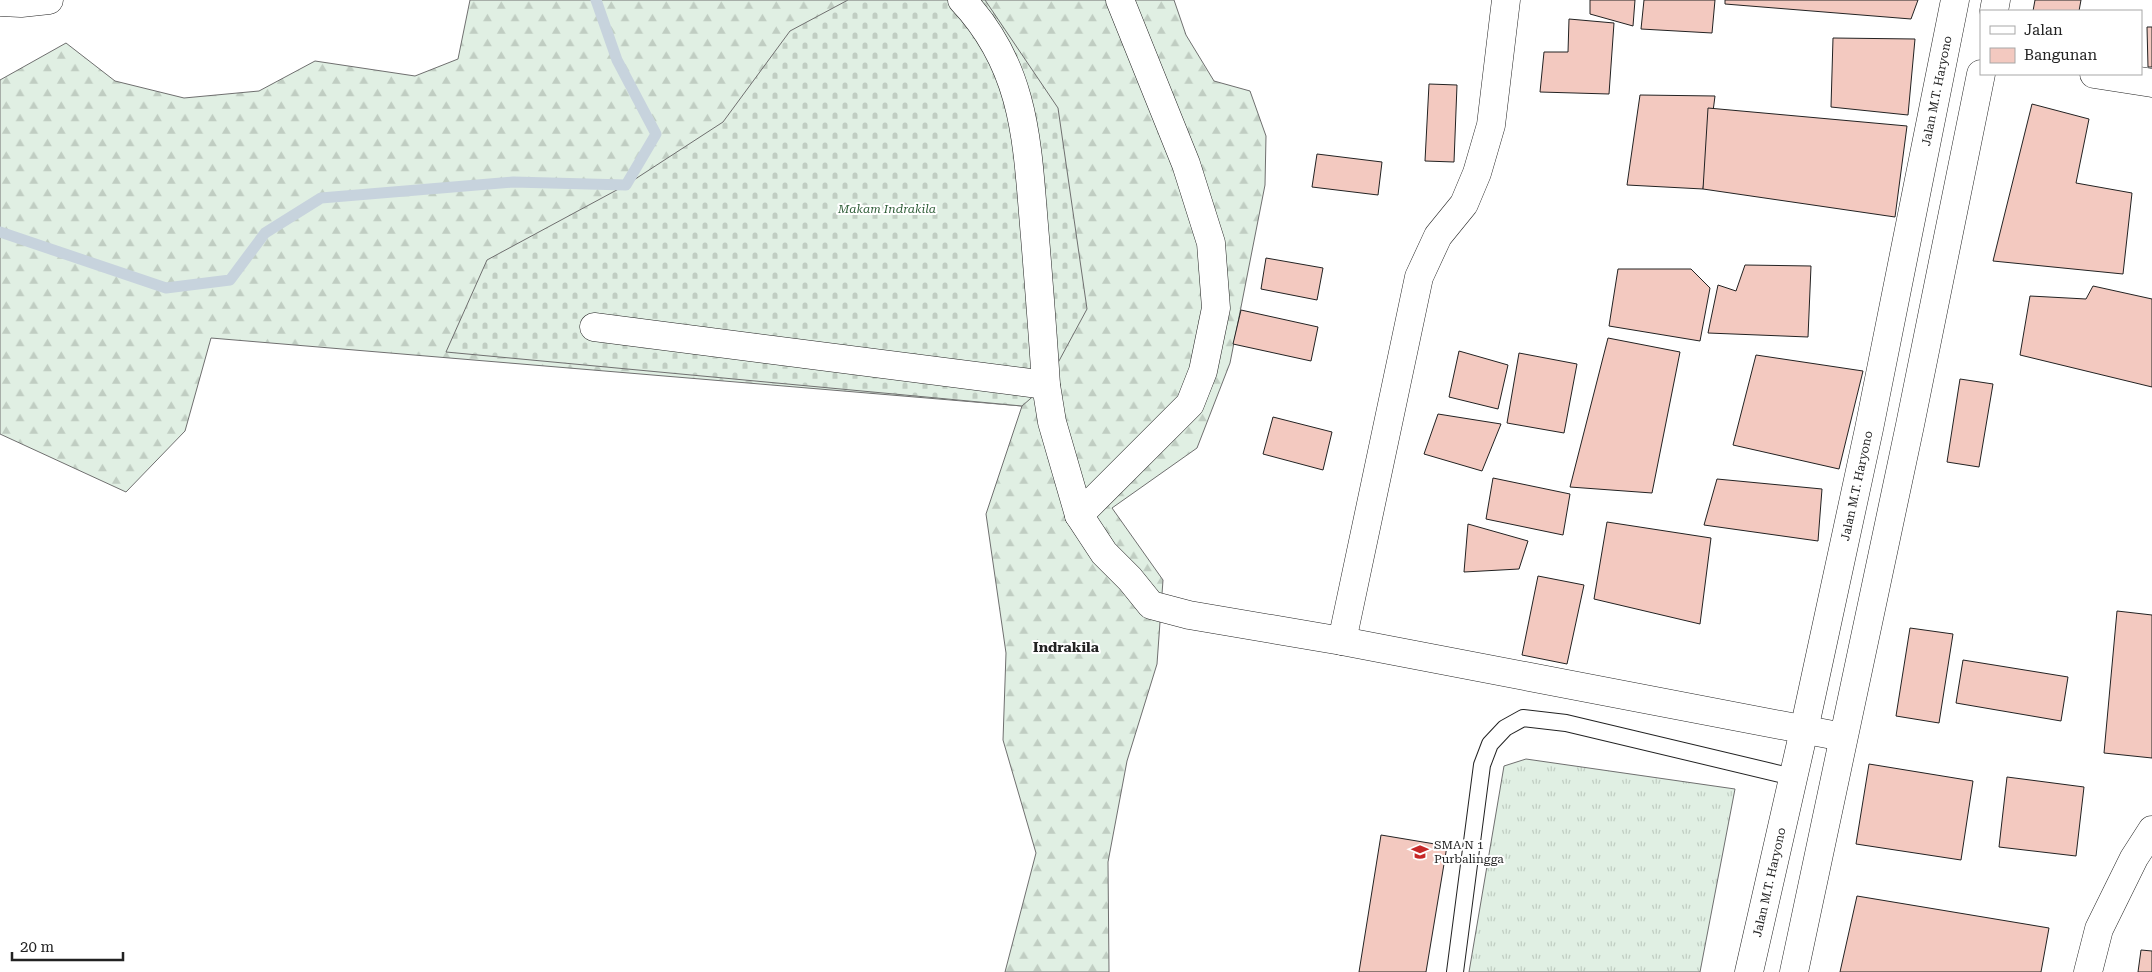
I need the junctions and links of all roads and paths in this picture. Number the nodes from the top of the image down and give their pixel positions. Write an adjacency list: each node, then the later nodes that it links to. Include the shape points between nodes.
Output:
1 (49, 0): 6 (street)
2 (962, 0): 11 (street, via 996,44 1019,103 1028,147)
3 (1120, 0): 12 (street, via 1186,164 1211,243 1216,308 1203,371 1190,404)
4 (1506, 0): 13 (street, via 1492,124 1464,204 1438,236 1419,277)
5 (1955, 0): 14 (street, Jalan M.T. Haryono, via 1871,419)
6 (0, 2)
7 (1981, 75): 15 (street)
8 (2100, 75): 9 (street)
9 (2152, 83)
10 (594, 327): 11 (street)
11 (1046, 385): 12 (street, via 1052,422)
12 (1079, 515): 13 (street, via 1104,553 1151,605 1189,615)
13 (1342, 641): 14 (street)
14 (1804, 730): 15 (street); 16 (street, Jalan M.T. Haryono)
15 (1843, 737): 20 (street)
16 (1794, 777): 18 (lane, via 1566,723 1523,718 1505,728 1490,744 1482,765); 19 (street, Jalan M.T. Haryono)
17 (2152, 830): 21 (street, via 2134,858 2099,929)
18 (1454, 972)
19 (1749, 972)
20 (1794, 972)
21 (2088, 972)

